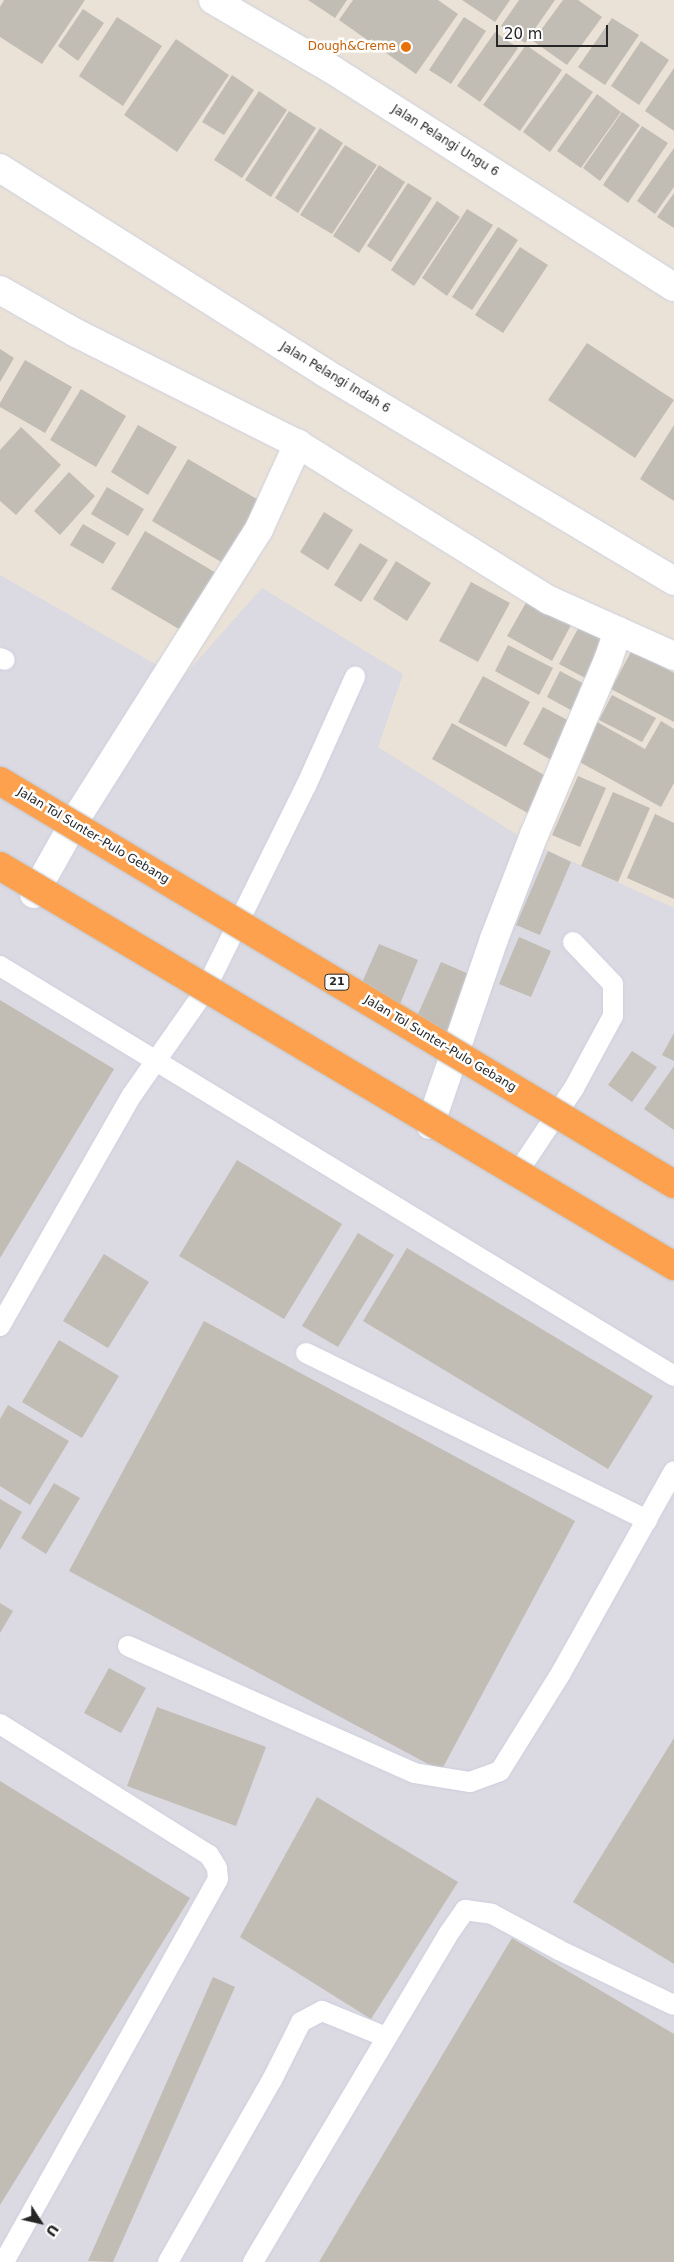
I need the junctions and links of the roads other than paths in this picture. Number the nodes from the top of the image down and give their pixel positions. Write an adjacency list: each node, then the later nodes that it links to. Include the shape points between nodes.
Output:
1 (213, 0): 3 (street, Jalan Pelangi Ungu 6, via 333,70)
2 (0, 168): 6 (street, Jalan Pelangi Indah 6, via 325,373)
3 (674, 287)
4 (0, 290): 5 (street, via 76,333)
5 (298, 444): 7 (street, via 549,600); 12 (street, via 259,529 79,814)
6 (674, 581)
7 (618, 631): 8 (street); 16 (street, via 494,939)
8 (674, 656)
9 (355, 677): 15 (lane, via 306,786 204,992)
10 (0, 780): 18 (highway, Jalan Tol Sunter–Pulo Gebang / 21, bridge)
11 (0, 866): 19 (highway, bridge)
12 (34, 894)
13 (572, 942): 17 (lane, via 613,984 613,1016 574,1088)
14 (0, 966): 15 (lane)
15 (156, 1060): 20 (lane, via 132,1095); 22 (lane)
16 (430, 1125)
17 (516, 1175)
18 (674, 1184)
19 (674, 1266)
20 (0, 1326)
21 (306, 1353): 24 (lane)
22 (674, 1376)
23 (674, 1471): 24 (lane)
24 (647, 1520): 25 (lane, via 561,1673 500,1771 470,1782 414,1773)
25 (128, 1646)
26 (0, 1724): 29 (lane, via 209,1855 217,1868 218,1879)
27 (674, 2005): 28 (lane, via 492,1914 465,1910)
28 (386, 2037): 30 (lane, via 322,2011 301,2022 272,2080); 31 (lane)
29 (4, 2262)
30 (168, 2262)
31 (253, 2262)

